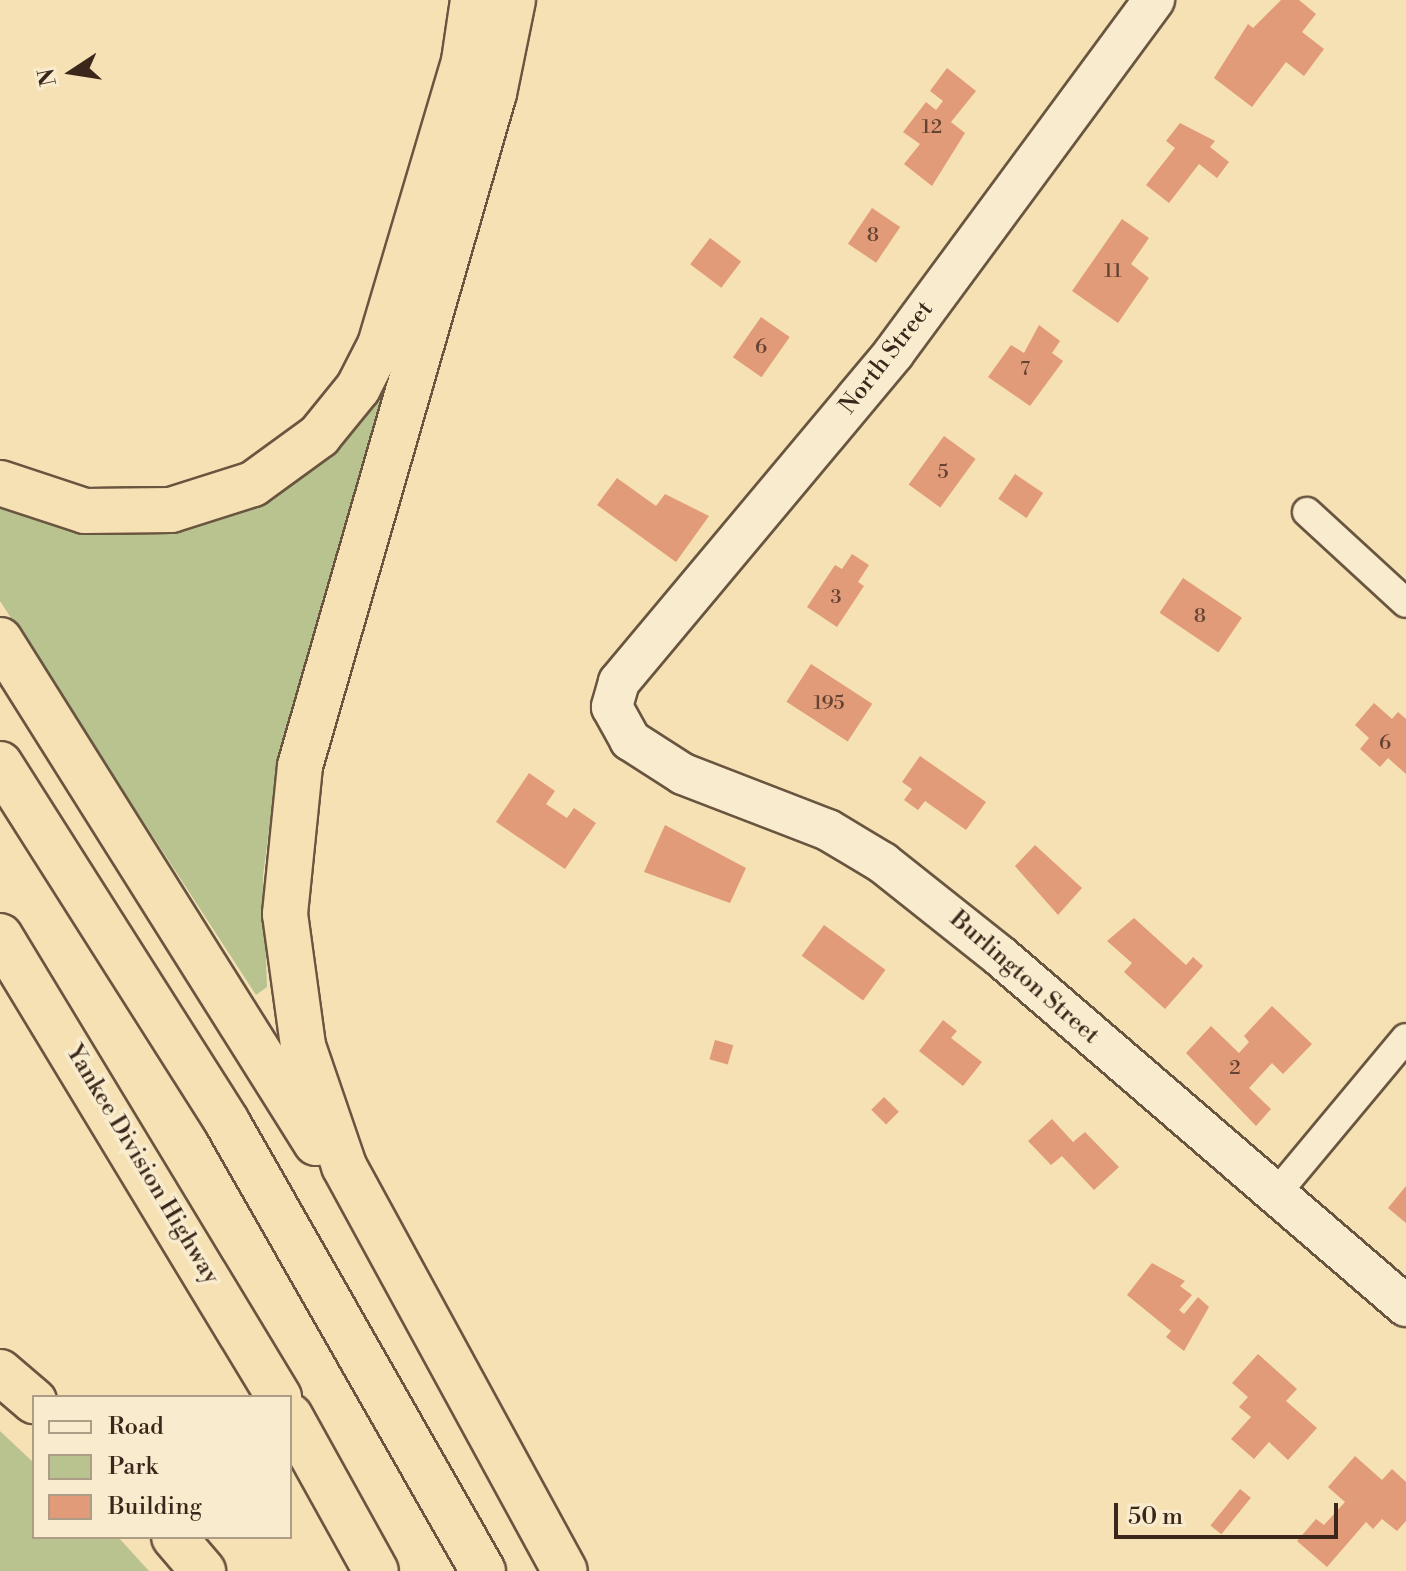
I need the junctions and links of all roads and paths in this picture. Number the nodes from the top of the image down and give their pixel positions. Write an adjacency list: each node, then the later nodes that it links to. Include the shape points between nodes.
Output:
1 (473, 0): 4 (highway, via 464,61 380,345 347,405 319,436 253,484 161,512 85,511)
2 (513, 0): 15 (highway, via 494,93 313,714 290,822 285,914 295,1012 320,1105)
3 (1154, 0): 8 (street, North Street, via 894,353 619,682)
4 (0, 483)
5 (1307, 512): 6 (street)
6 (1406, 603)
7 (0, 640): 15 (highway, via 302,1123)
8 (612, 707): 13 (street, Burlington Street, via 630,740 683,774 828,830 883,863 1000,956)
9 (0, 764): 24 (highway, via 227,1122)
10 (0, 936): 14 (highway, Yankee Division Highway)
11 (0, 995): 14 (highway)
12 (1406, 1038): 13 (street)
13 (1275, 1195): 16 (street, Burlington Street)
14 (164, 1198): 18 (highway, Yankee Division Highway)
15 (365, 1210): 25 (highway)
16 (1406, 1306)
17 (0, 1372): 19 (highway)
18 (278, 1395)
19 (32, 1399)
20 (292, 1420): 23 (highway)
21 (176, 1539): 22 (highway)
22 (203, 1571)
23 (376, 1571)
24 (483, 1571)
25 (565, 1571)

